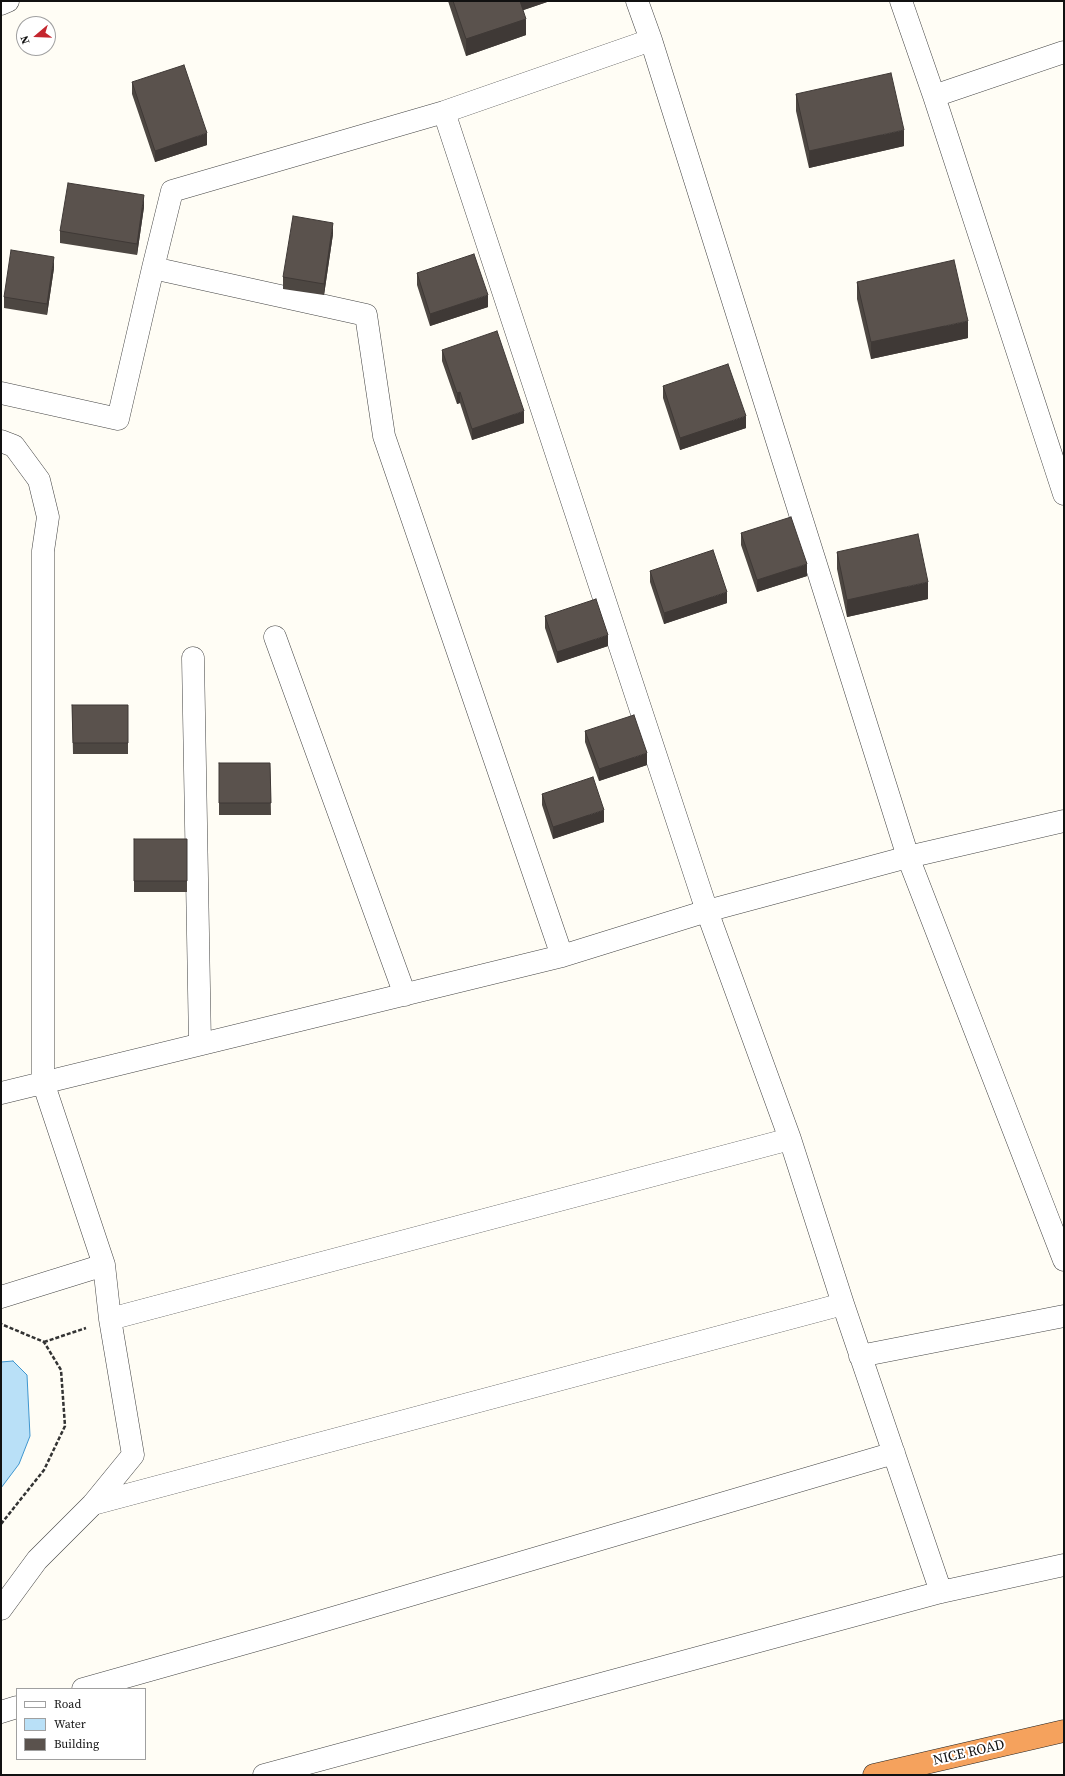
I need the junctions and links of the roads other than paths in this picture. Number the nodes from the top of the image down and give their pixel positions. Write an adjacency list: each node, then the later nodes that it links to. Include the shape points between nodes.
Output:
1 (8, 1): 4 (street)
2 (637, 1): 5 (street)
3 (901, 1): 7 (street)
4 (1, 4)
5 (651, 40): 8 (street); 16 (street)
6 (1064, 52): 7 (street)
7 (934, 96): 12 (street)
8 (444, 112): 9 (street, via 172,191); 17 (street)
9 (153, 268): 10 (street, via 118,419); 18 (street, via 366,315 384,436)
10 (1, 393)
11 (1, 441): 21 (street, via 14,446 40,480 48,517 43,551)
12 (1064, 494)
13 (275, 637): 19 (street)
14 (192, 658): 20 (street)
15 (1064, 821): 16 (street)
16 (908, 856): 17 (street); 24 (street)
17 (707, 911): 18 (street); 23 (street)
18 (562, 956): 19 (street)
19 (405, 995): 20 (street)
20 (200, 1044): 21 (street)
21 (42, 1082): 22 (street); 25 (street)
22 (1, 1093)
23 (790, 1139): 27 (street); 29 (street)
24 (1064, 1260)
25 (104, 1265): 26 (street); 29 (street)
26 (1, 1297)
27 (843, 1304): 30 (street); 32 (street)
28 (1064, 1316): 30 (street)
29 (110, 1319): 32 (street, via 133,1455)
30 (860, 1356): 31 (street)
31 (894, 1453): 34 (street); 36 (street)
32 (93, 1504): 35 (street, via 37,1560)
33 (1064, 1565): 34 (street)
34 (941, 1592): 40 (street)
35 (1, 1609)
36 (86, 1688)
37 (16, 1707): 38 (street)
38 (1, 1712)
39 (1064, 1731): 41 (highway, NICE ROAD)
40 (264, 1775)
41 (874, 1775)

